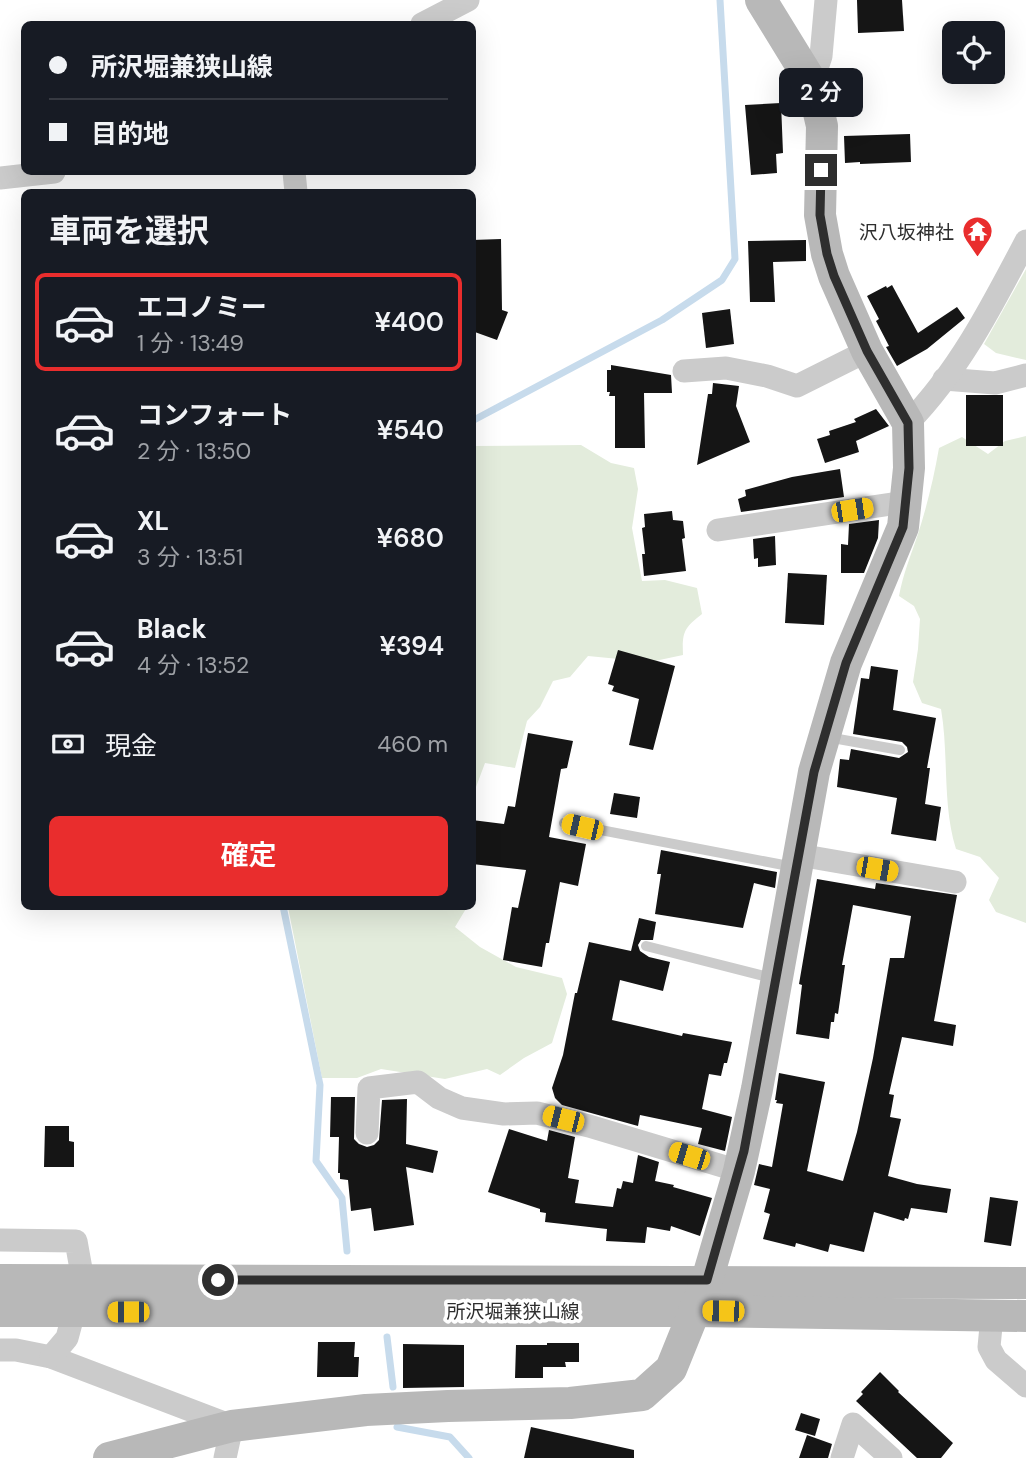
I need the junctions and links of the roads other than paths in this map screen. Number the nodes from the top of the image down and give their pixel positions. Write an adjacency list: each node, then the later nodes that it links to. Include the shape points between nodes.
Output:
1 (468, 0): 4 (street)
2 (761, 0): 5 (main road)
3 (827, 0): 5 (street, via 821,56)
4 (428, 21)
5 (812, 83): 9 (main road, via 822,126 820,215 827,254)
6 (27, 175): 7 (street)
7 (0, 178)
8 (1026, 241): 12 (street)
9 (867, 351): 10 (street, via 797,386 726,368); 13 (main road)
10 (684, 371)
11 (1026, 374): 12 (street, via 995,383)
12 (944, 379): 13 (street)
13 (908, 423): 14 (main road)
14 (905, 502): 15 (street); 16 (main road, via 903,527 846,663)
15 (718, 530)
16 (824, 736): 17 (lane); 19 (main road)
17 (900, 750)
18 (564, 823): 19 (lane)
19 (797, 862): 20 (street); 22 (main road)
20 (956, 882)
21 (646, 946): 22 (lane)
22 (776, 979): 24 (main road)
23 (367, 1133): 24 (street, via 369,1088 418,1082 463,1108 537,1113)
24 (739, 1171): 28 (main road)
25 (0, 1240): 27 (street, via 76,1241)
26 (0, 1280): 27 (main road, 所沢堀兼狭山線)
27 (83, 1280): 28 (main road, 所沢堀兼狭山線)
28 (707, 1280): 29 (main road, 所沢堀兼狭山線); 31 (main road)
29 (1026, 1283)
30 (0, 1311): 32 (main road, 所沢堀兼狭山線)
31 (696, 1311): 32 (main road, 所沢堀兼狭山線); 33 (main road, 所沢堀兼狭山線); 38 (main road, via 671,1369 642,1395 570,1403 366,1410)
32 (74, 1312): 36 (street, via 68,1338)
33 (992, 1316): 34 (main road, 所沢堀兼狭山線); 37 (street, via 989,1347 996,1360)
34 (1026, 1316)
35 (0, 1350): 36 (street)
36 (51, 1357): 38 (street)
37 (1026, 1387)
38 (232, 1426): 39 (main road); 40 (street)
39 (109, 1458)
40 (225, 1458)
41 (842, 1458): 42 (street, via 853,1424)
42 (891, 1458)

